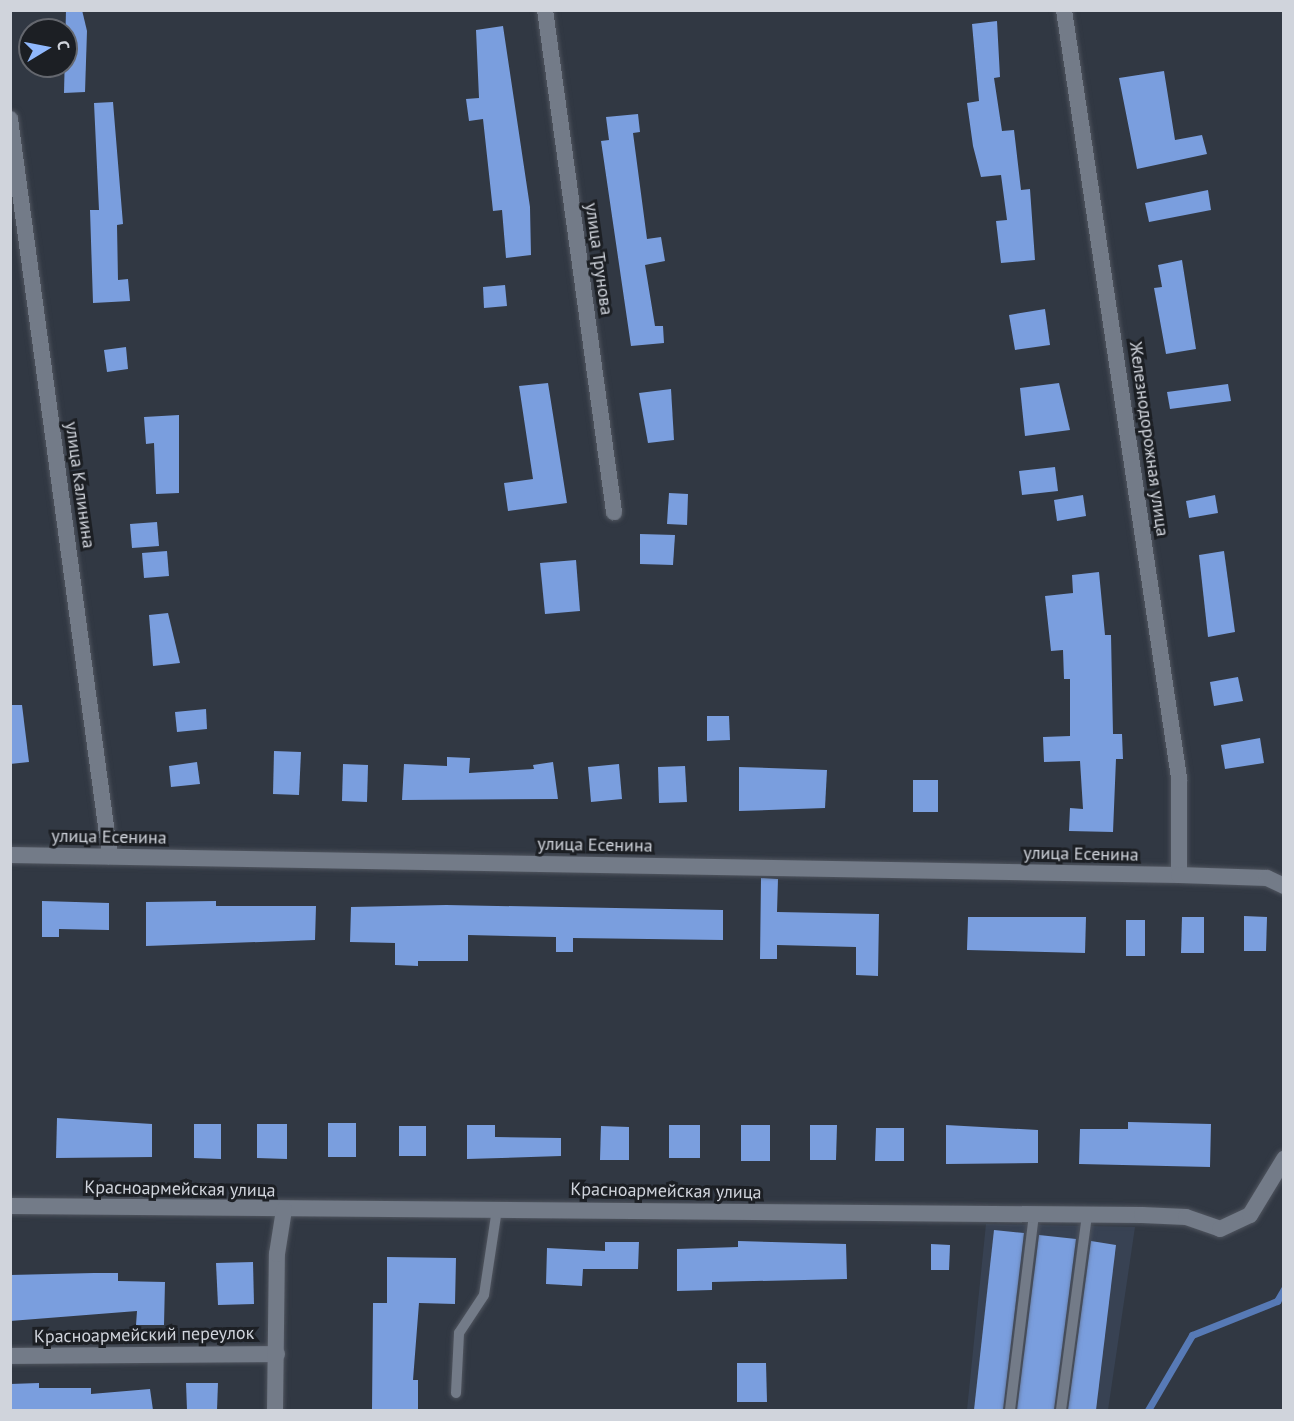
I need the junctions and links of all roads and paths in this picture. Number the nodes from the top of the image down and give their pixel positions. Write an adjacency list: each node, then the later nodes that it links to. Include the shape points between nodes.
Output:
1 (545, 10): 4 (street, улица Трунова)
2 (1064, 10): 7 (street, Железнодорожная улица, via 1179,778)
3 (10, 119): 6 (street, улица Калинина)
4 (614, 512)
5 (10, 855): 6 (street, улица Есенина)
6 (110, 856): 7 (street, улица Есенина)
7 (1179, 875): 8 (street, via 1267,878)
8 (1284, 886)
9 (1284, 1159): 14 (street, Красноармейская улица, via 1250,1215 1220,1230 1186,1217)
10 (10, 1206): 12 (street, Красноармейская улица)
11 (497, 1209): 12 (street, Красноармейская улица); 13 (street, Красноармейская улица); 17 (lane, via 484,1295 459,1333)
12 (284, 1210): 15 (street, via 277,1254)
13 (1034, 1214): 14 (street, Красноармейская улица); 19 (lane)
14 (1087, 1215): 20 (lane)
15 (277, 1354): 16 (street, Красноармейский переулок); 18 (street)
16 (10, 1356)
17 (456, 1393)
18 (275, 1410)
19 (1010, 1410)
20 (1061, 1410)

